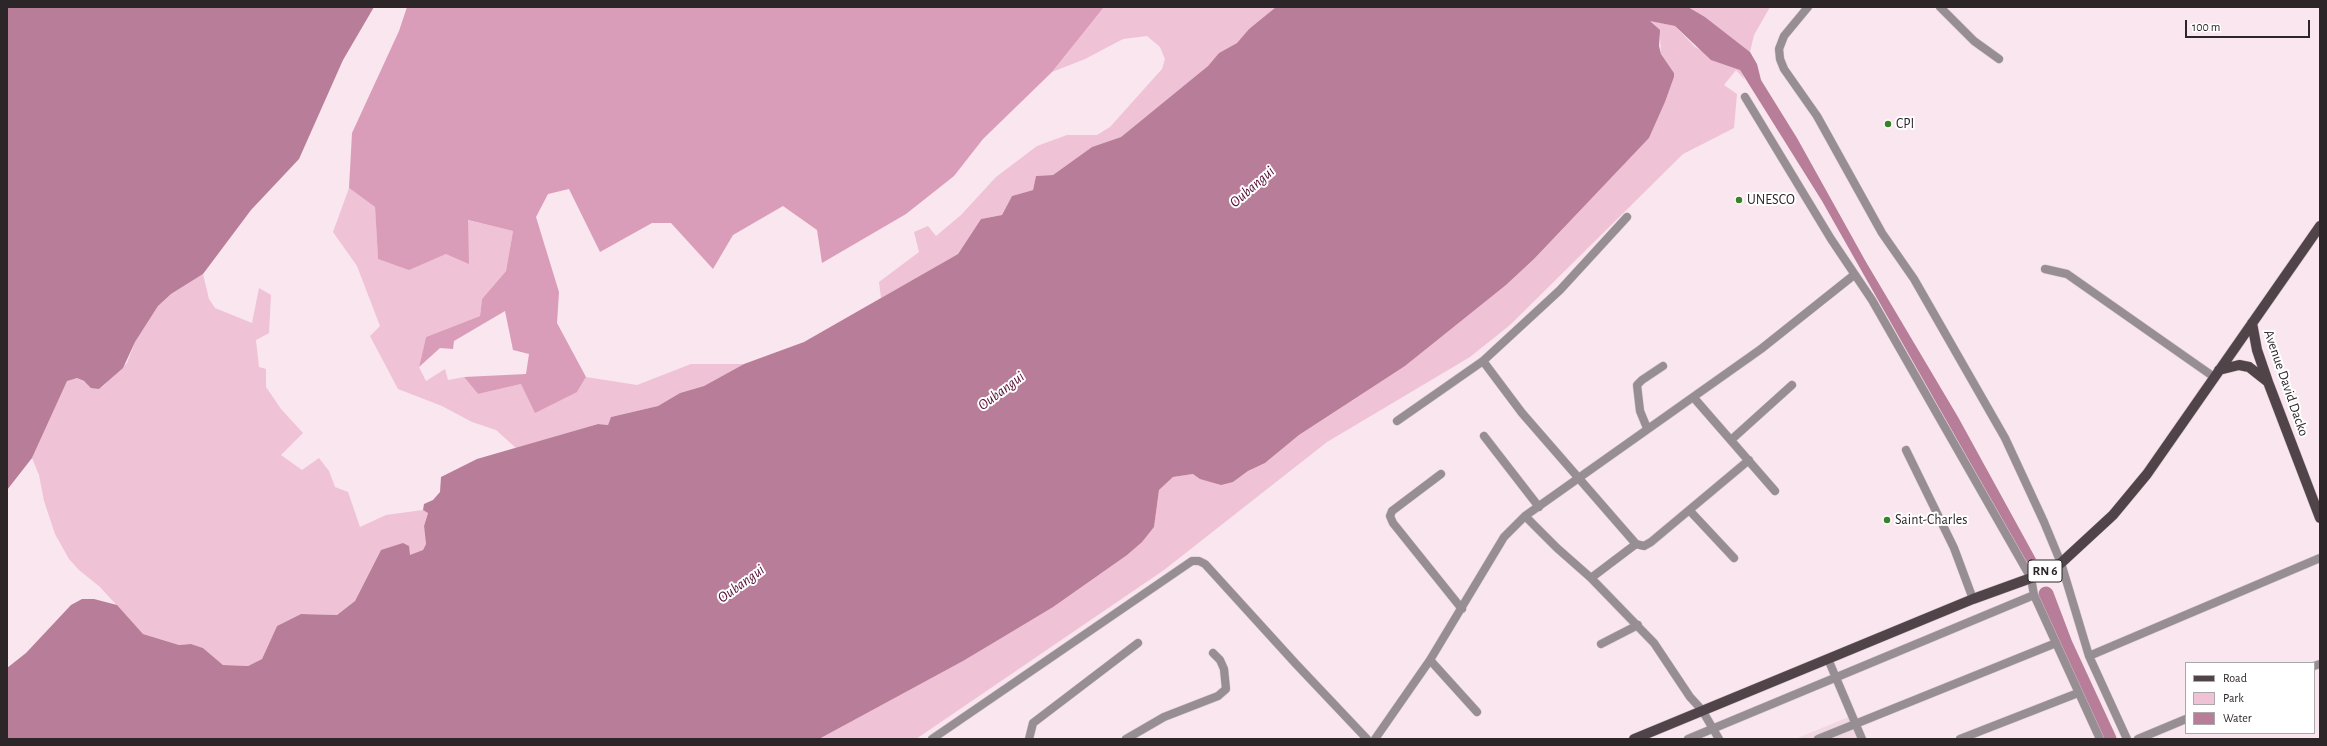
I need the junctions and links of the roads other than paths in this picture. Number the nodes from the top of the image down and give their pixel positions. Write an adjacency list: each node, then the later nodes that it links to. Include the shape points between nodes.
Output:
1 (1808, 7): 32 (street, via 1784,36 1779,49 1784,69 1817,116 1882,233 1914,279 2005,438)
2 (1940, 7): 3 (street, via 1974,41)
3 (1999, 59)
4 (1745, 97): 8 (street)
5 (1627, 217): 10 (street, via 1560,290)
6 (2320, 226): 9 (main road, RN 6)
7 (2045, 269): 12 (street, via 2067,274)
8 (1854, 275): 15 (street); 34 (street, via 1872,300)
9 (2252, 323): 12 (main road, RN 6); 13 (main road, Avenue David Dacko, via 2257,350)
10 (1483, 361): 16 (street); 23 (street, via 1522,413)
11 (1663, 366): 17 (street, via 1637,385 1640,411)
12 (2217, 373): 13 (main road, via 2239,364 2249,367); 32 (main road, RN 6, via 2147,474 2113,514)
13 (2268, 382): 28 (main road, Avenue David Dacko)
14 (1792, 385): 19 (street)
15 (1694, 398): 17 (street); 19 (street)
16 (1398, 421)
17 (1647, 428): 23 (street)
18 (1484, 436): 25 (street)
19 (1731, 440): 21 (street)
20 (1906, 450): 36 (street, via 1954,548)
21 (1749, 460): 24 (street); 26 (street)
22 (1441, 474): 37 (street, via 1392,511 1390,516)
23 (1579, 480): 25 (street); 29 (street)
24 (1775, 491)
25 (1539, 507): 27 (street)
26 (1690, 511): 29 (street, via 1651,542 1644,546); 30 (street)
27 (1526, 516): 33 (street); 37 (street, via 1494,550)
28 (2320, 518)
29 (1636, 544): 33 (street)
30 (1734, 558)
31 (2320, 558): 43 (street)
32 (2061, 563): 34 (main road, RN 6); 43 (street)
33 (1591, 578): 38 (street)
34 (2031, 578): 35 (street); 36 (main road, RN 6)
35 (2034, 595): 40 (street); 46 (street)
36 (1973, 599): 44 (main road, RN 6)
37 (1462, 609): 45 (street)
38 (1638, 625): 41 (street); 48 (street)
39 (1138, 643): 54 (street, via 1033,723)
40 (2056, 643): 47 (street); 51 (street)
41 (1601, 644)
42 (1213, 653): 55 (street, via 1224,669 1226,689 1218,696 1164,717)
43 (2089, 656): 65 (street)
44 (1828, 659): 46 (street); 48 (main road, RN 6)
45 (1430, 660): 49 (street); 57 (street)
46 (1837, 678): 51 (street); 52 (street)
47 (2078, 693): 63 (street); 64 (street)
48 (1702, 710): 52 (street); 58 (main road, RN 6)
49 (1477, 712)
50 (2185, 719): 66 (street)
51 (1856, 725): 61 (street); 62 (street)
52 (1714, 728): 59 (street); 60 (street)
53 (932, 739): 56 (street, via 1192,561 1199,561 1205,564)
54 (1029, 739)
55 (1126, 739)
56 (1367, 739)
57 (1375, 739)
58 (1634, 739)
59 (1688, 739)
60 (1719, 739)
61 (1818, 739)
62 (1862, 739)
63 (1960, 739)
64 (2100, 739)
65 (2127, 739)
66 (2138, 739)

